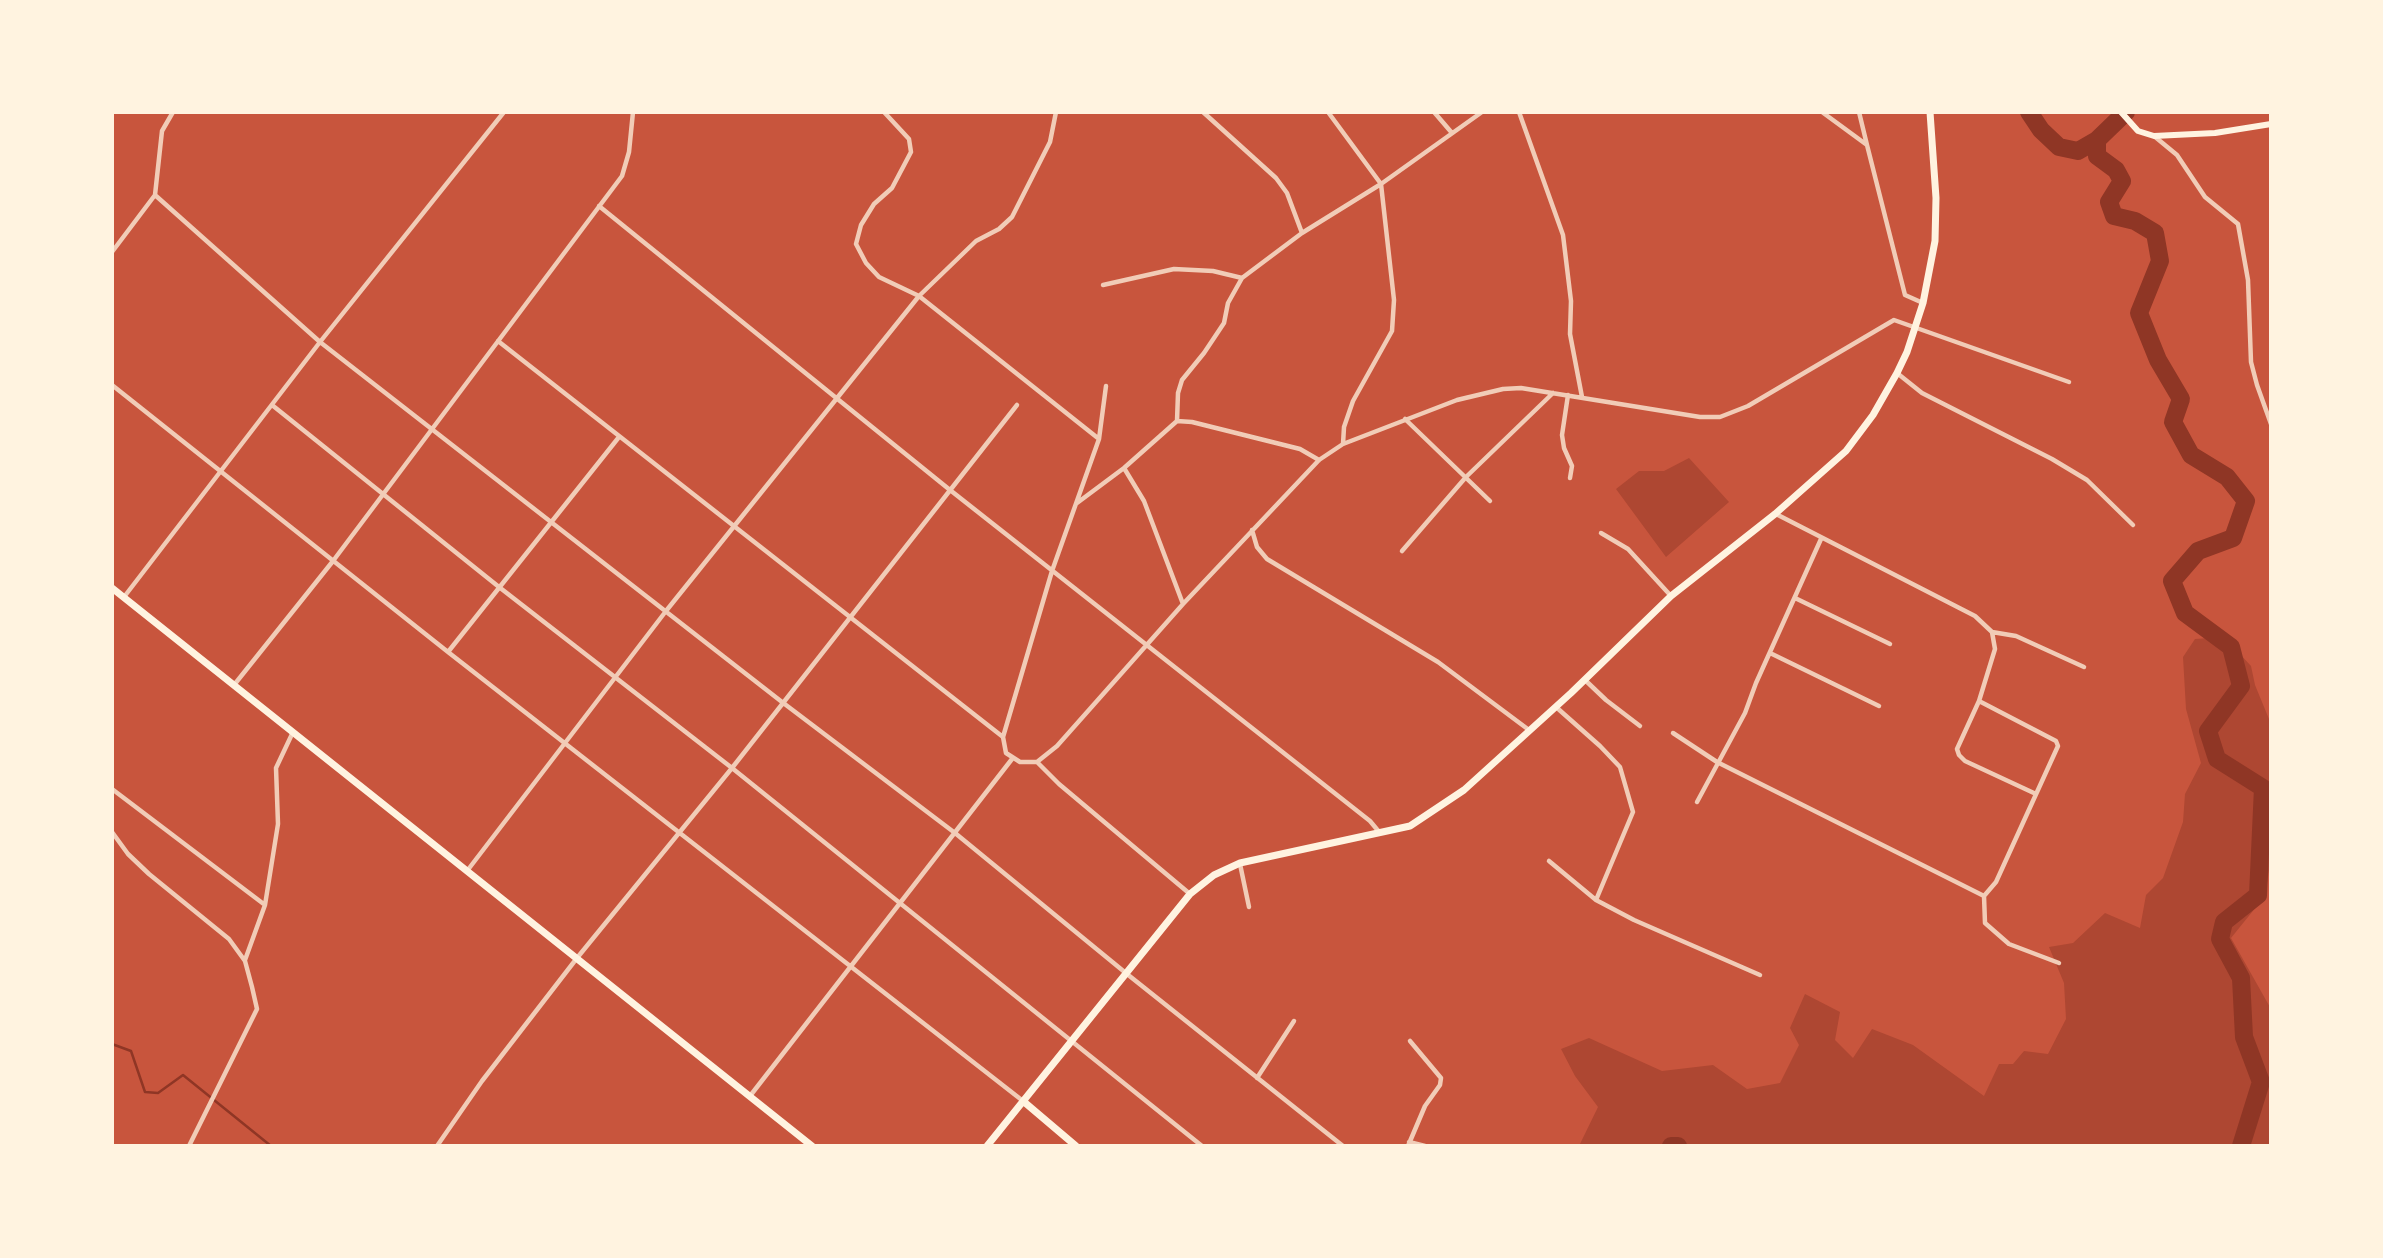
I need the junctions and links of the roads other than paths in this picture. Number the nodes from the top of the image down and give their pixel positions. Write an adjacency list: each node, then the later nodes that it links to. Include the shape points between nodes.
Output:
1 (173, 112): 20 (street, via 162,131)
2 (503, 112): 30 (street)
3 (633, 112): 21 (street, via 622,176)
4 (884, 112): 26 (street, via 909,139 911,152 892,188 874,204 861,225 856,244 879,277)
5 (1056, 112): 26 (street, via 1050,142 1012,217 976,241)
6 (1203, 112): 22 (street, via 1276,178)
7 (1328, 112): 19 (street)
8 (1434, 112): 16 (street)
9 (1482, 112): 16 (street)
10 (1519, 112): 37 (street, via 1563,235 1570,334)
11 (1822, 112): 18 (street)
12 (1859, 112): 18 (street)
13 (1930, 112): 27 (highway, via 1935,240)
14 (2121, 112): 17 (main road, via 2138,131)
15 (2271, 124): 17 (main road)
16 (1452, 133): 19 (street)
17 (2154, 136): 43 (street, via 2177,155 2205,197 2238,224 2248,280 2251,362)
18 (1867, 145): 27 (street, via 1905,295)
19 (1381, 184): 22 (street); 47 (street, via 1394,300 1392,331 1353,401)
20 (155, 195): 23 (street); 30 (street)
21 (599, 205): 29 (street); 38 (street)
22 (1303, 233): 24 (street)
23 (112, 252)
24 (1242, 278): 25 (street, via 1174,269); 42 (street, via 1228,303 1224,323 1182,380)
25 (1103, 285)
26 (919, 296): 38 (street); 46 (street)
27 (1923, 303): 28 (highway)
28 (1915, 328): 31 (highway); 32 (street); 37 (street, via 1898,320 1889,322 1748,406 1720,417)
29 (498, 341): 44 (street); 45 (street)
30 (320, 342): 39 (street); 44 (street)
31 (1897, 373): 57 (highway, via 1846,451); 59 (street, via 1922,393 2087,480)
32 (2069, 382)
33 (112, 385): 50 (street)
34 (1106, 386): 46 (street)
35 (1554, 393): 36 (street); 41 (street, via 1503,389); 51 (street)
36 (1568, 395): 37 (street); 52 (street, via 1563,435 1572,466)
37 (1582, 397)
38 (837, 399): 53 (street); 60 (street)
39 (272, 405): 50 (street); 54 (street)
40 (1017, 405): 53 (street)
41 (1405, 419): 47 (street); 51 (street)
42 (1177, 421): 48 (street, via 1300,449); 49 (street)
43 (2271, 424)
44 (432, 431): 54 (street); 58 (street)
45 (619, 437): 58 (street); 60 (street)
46 (1098, 439): 56 (street)
47 (1343, 444): 48 (street)
48 (1319, 460): 61 (street)
49 (1124, 468): 56 (street); 72 (street, via 1144,501)
50 (221, 472): 65 (street); 70 (street)
51 (1466, 477): 55 (street); 64 (street)
52 (1570, 478)
53 (950, 490): 66 (street); 74 (street)
54 (383, 494): 65 (street); 67 (street)
55 (1490, 500)
56 (1076, 503): 66 (street)
57 (1775, 514): 63 (street); 69 (highway)
58 (551, 522): 67 (street); 73 (street)
59 (2133, 525)
60 (735, 527): 73 (street); 74 (street)
61 (1252, 530): 72 (street); 89 (street, via 1267,559 1438,662)
62 (1601, 533): 69 (street, via 1628,550)
63 (1821, 539): 71 (street); 75 (street, via 1964,610)
64 (1402, 551)
65 (333, 561): 78 (street); 83 (street)
66 (1052, 571): 77 (street); 92 (street)
67 (499, 587): 78 (street); 81 (street)
68 (112, 588): 70 (highway)
69 (1671, 596): 82 (highway)
70 (124, 597): 83 (highway)
71 (1795, 598): 76 (street); 79 (street)
72 (1183, 604): 77 (street)
73 (666, 611): 81 (street); 85 (street)
74 (849, 617): 85 (street); 92 (street)
75 (1992, 632): 80 (street, via 2016,636); 84 (street, via 1995,649)
76 (1890, 644)
77 (1147, 646): 95 (street, via 1057,746); 104 (street, via 1370,821)
78 (448, 652): 93 (street)
79 (1770, 653): 86 (street); 96 (street, via 1745,713)
80 (2084, 667)
81 (615, 677): 93 (street); 97 (street)
82 (1585, 679): 87 (highway); 88 (street)
83 (234, 685): 90 (highway)
84 (1979, 701): 99 (street, via 2056,741 2059,747); 99 (street, via 1957,749 1959,755)
85 (782, 702): 97 (street); 103 (street)
86 (1879, 706)
87 (1555, 707): 89 (highway); 110 (street, via 1620,767 1633,812)
88 (1640, 726)
89 (1529, 730): 104 (highway, via 1464,790 1410,826)
90 (293, 732): 107 (highway); 112 (street, via 276,768 278,824)
91 (1673, 733): 96 (street)
92 (1003, 737): 94 (street)
93 (565, 743): 102 (street); 107 (street)
94 (1012, 759): 95 (street); 103 (street)
95 (1037, 762): 108 (street)
96 (1717, 762): 100 (street); 109 (street)
97 (732, 768): 102 (street); 111 (street)
98 (112, 789): 112 (street)
99 (2036, 794): 109 (street, via 1996,883)
100 (1697, 802)
101 (112, 832): 115 (street, via 128,854 229,939)
102 (679, 832): 114 (street); 117 (street)
103 (955, 833): 111 (street); 118 (street)
104 (1380, 834): 106 (highway)
105 (1549, 861): 110 (street)
106 (1240, 863): 108 (highway); 113 (street)
107 (467, 871): 114 (highway)
108 (1189, 894): 118 (highway)
109 (1984, 896): 116 (street, via 1985,923 2009,944)
110 (1596, 900): 119 (street)
111 (900, 904): 117 (street); 121 (street)
112 (265, 905): 115 (street)
113 (1250, 907)
114 (577, 958): 124 (highway); 129 (street)
115 (245, 961): 128 (street, via 257,1009)
116 (2059, 963)
117 (851, 967): 124 (street); 125 (street)
118 (1127, 974): 121 (highway); 123 (street)
119 (1760, 975)
120 (1294, 1021): 123 (street)
121 (1072, 1040): 125 (highway); 133 (street)
122 (1409, 1041): 126 (street, via 1441,1079)
123 (1257, 1078): 127 (street)
124 (751, 1096): 130 (highway)
125 (1023, 1101): 131 (highway); 132 (highway)
126 (1408, 1144): 134 (street)
127 (1341, 1145)
128 (189, 1146)
129 (437, 1146)
130 (813, 1146)
131 (987, 1146)
132 (1076, 1146)
133 (1202, 1146)
134 (1425, 1146)

